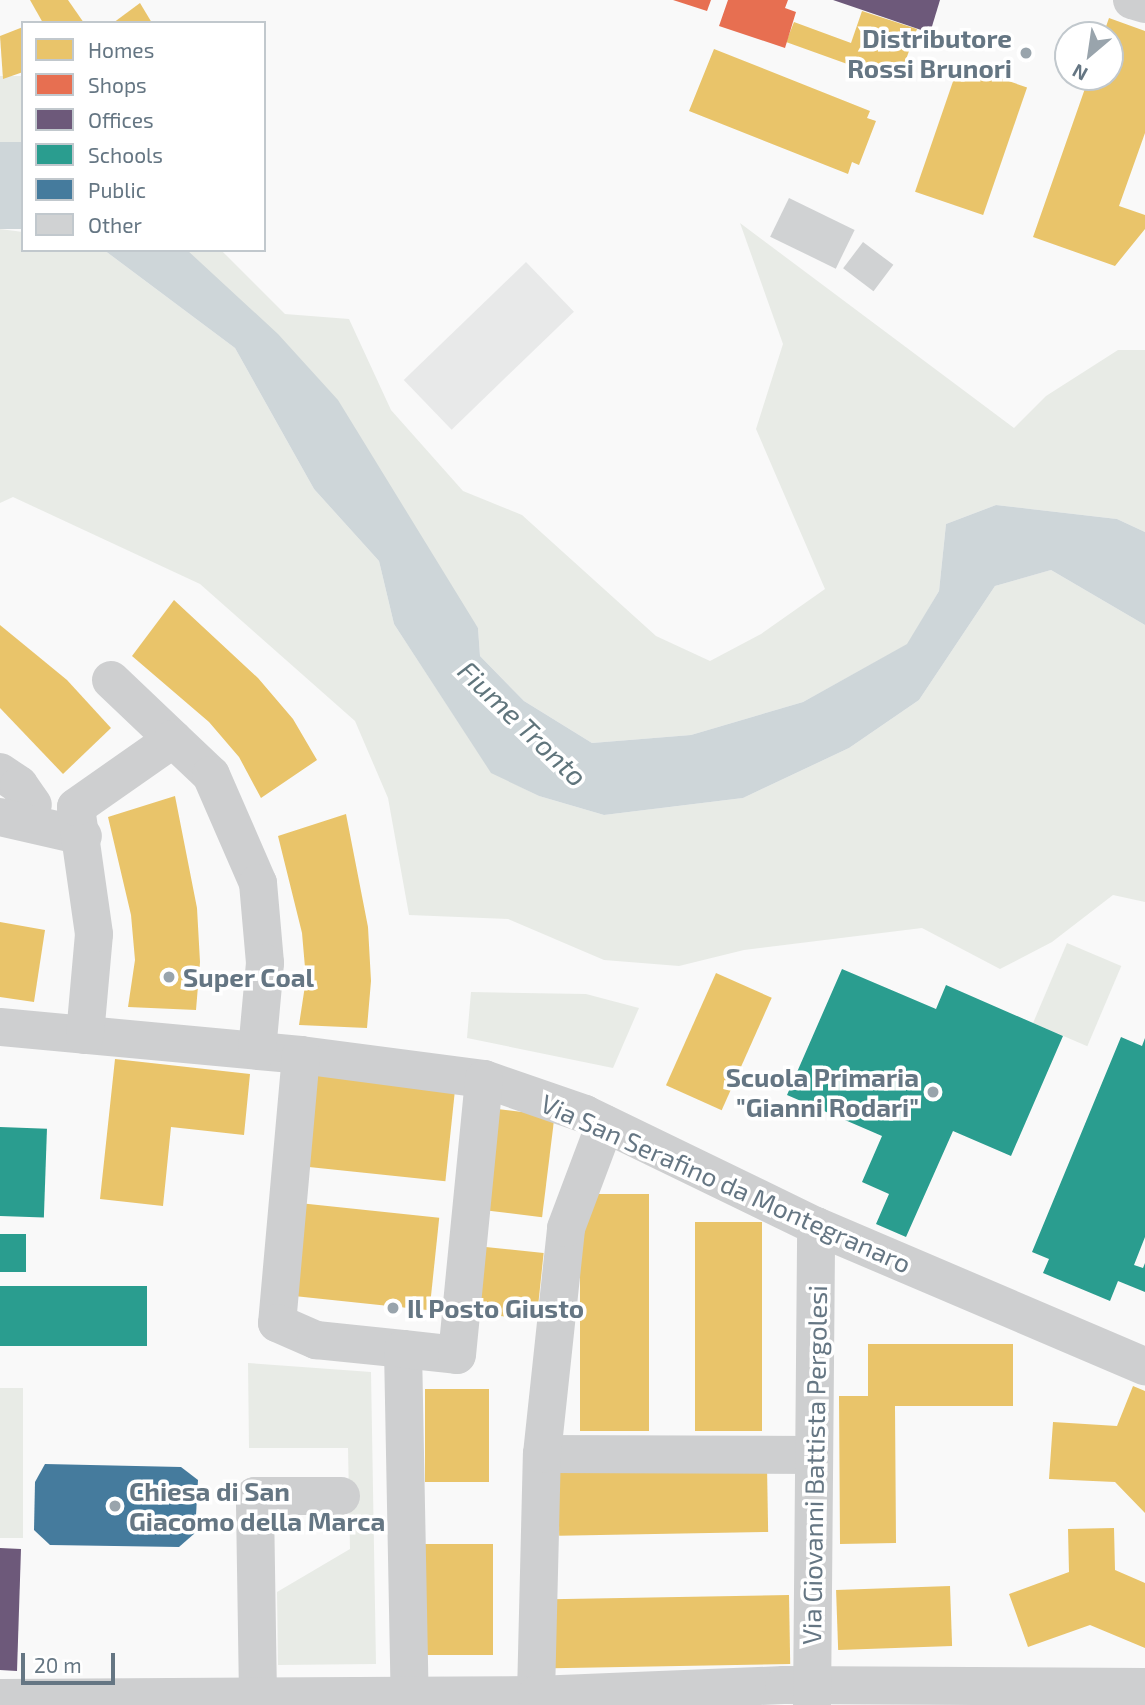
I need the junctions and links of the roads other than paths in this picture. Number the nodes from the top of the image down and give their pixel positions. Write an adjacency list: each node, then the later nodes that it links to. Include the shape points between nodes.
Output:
1 (1132, 0): 2 (street)
2 (1145, 4)
3 (111, 680): 4 (street)
4 (173, 739): 7 (street, via 76,807); 10 (street, via 211,775 258,883 265,963)
5 (0, 772): 6 (street, via 19,785)
6 (17, 811): 7 (street)
7 (83, 836): 9 (street, via 94,934)
8 (0, 1027): 9 (street, Via San Serafino da Montegranaro)
9 (85, 1035): 10 (street, Via San Serafino da Montegranaro)
10 (257, 1051): 11 (street, Via San Serafino da Montegranaro)
11 (301, 1055): 12 (street, Via San Serafino da Montegranaro); 15 (street, via 277,1323 316,1340)
12 (484, 1079): 13 (street, Via San Serafino da Montegranaro); 15 (street, via 457,1355)
13 (605, 1124): 14 (street, Via San Serafino da Montegranaro); 17 (street, via 566,1228)
14 (816, 1226): 16 (street, Via San Serafino da Montegranaro); 18 (street, Via Giovanni Battista Pergolesi)
15 (403, 1349): 26 (street)
16 (1145, 1366)
17 (542, 1454): 18 (street); 21 (street)
18 (814, 1455): 22 (street, Via Giovanni Battista Pergolesi)
19 (341, 1496): 23 (street, via 255,1496)
20 (1145, 1687): 24 (street)
21 (536, 1695): 22 (street); 26 (street)
22 (812, 1695): 24 (street)
23 (258, 1696): 26 (street); 27 (street)
24 (997, 1696)
25 (0, 1698): 27 (street)
26 (409, 1700)
27 (47, 1702)

